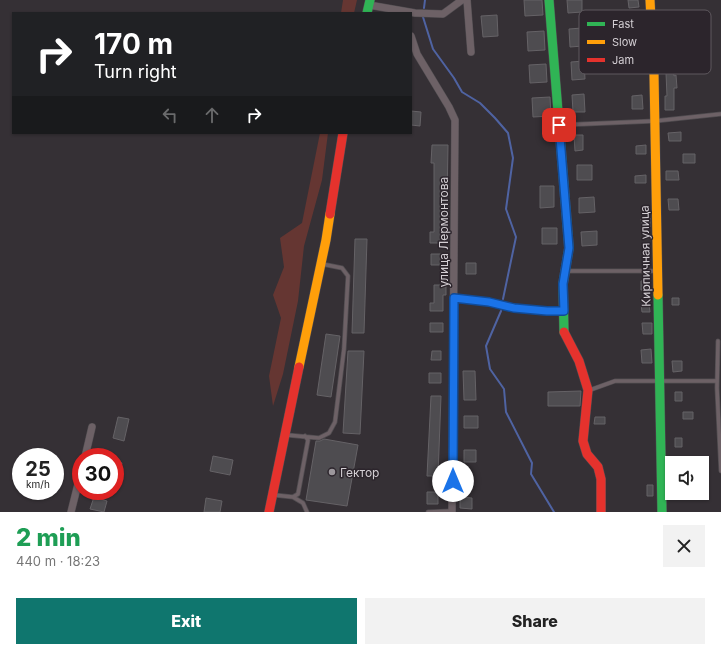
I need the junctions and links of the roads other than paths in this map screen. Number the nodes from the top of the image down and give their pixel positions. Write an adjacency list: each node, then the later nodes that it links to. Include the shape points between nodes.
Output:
1 (462, 0): 8 (street, via 443,14)
2 (467, 0): 10 (street)
3 (549, 0): 14 (street)
4 (650, 0): 6 (street, Кирпичная улица)
5 (369, 4): 7 (street)
6 (651, 10)
7 (403, 12)
8 (412, 13)
9 (412, 39): 19 (street, улица Лермонтова, via 417,54 450,107 455,120)
10 (471, 52)
11 (654, 74): 13 (street, Кирпичная улица)
12 (721, 114): 13 (lane)
13 (654, 121): 14 (lane); 18 (street, Кирпичная улица)
14 (559, 125): 17 (street, via 569,248)
15 (343, 134): 16 (street)
16 (321, 264): 27 (street); 28 (lane, via 342,268 348,276 344,349 335,422 328,433 319,438)
17 (565, 271): 18 (lane); 20 (street)
18 (657, 271): 24 (street, Кирпичная улица)
19 (454, 298): 20 (lane, via 514,308); 39 (street, улица Лермонтова)
20 (564, 311): 25 (street, via 564,333 579,361)
21 (718, 342): 22 (lane)
22 (719, 374): 23 (lane)
23 (717, 381): 24 (lane); 30 (lane)
24 (659, 382): 25 (lane, via 614,381); 41 (street, Кирпичная улица)
25 (588, 390): 40 (street, via 583,441 587,454 598,467 601,480)
26 (92, 427): 29 (street)
27 (285, 434): 28 (lane); 32 (street)
28 (305, 436): 33 (lane, via 308,440 298,494)
29 (87, 448)
30 (721, 453): 31 (lane)
31 (721, 471)
32 (272, 495): 33 (lane); 36 (street)
33 (293, 497): 37 (lane, via 304,503)
34 (74, 500): 35 (street)
35 (71, 512)
36 (269, 512)
37 (307, 512)
38 (428, 512): 39 (lane)
39 (452, 512)
40 (601, 512)
41 (662, 512)

